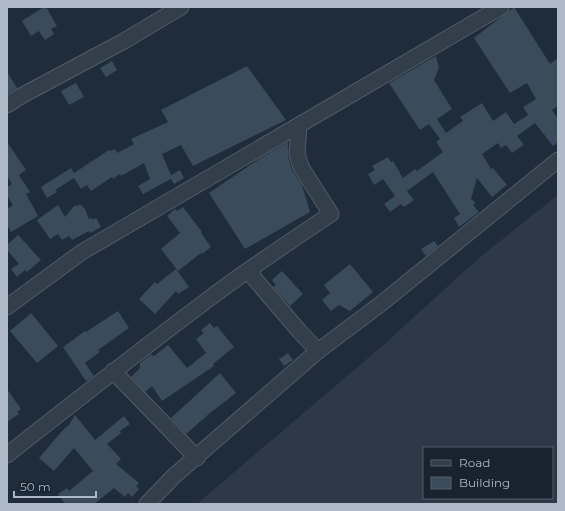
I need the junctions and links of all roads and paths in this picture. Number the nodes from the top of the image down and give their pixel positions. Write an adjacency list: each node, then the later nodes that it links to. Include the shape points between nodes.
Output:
1 (181, 7): 3 (street)
2 (501, 7): 4 (street)
3 (7, 105)
4 (299, 125): 6 (street, via 297,154 301,167 331,214); 7 (street, via 82,252)
5 (558, 160): 8 (street, via 382,303)
6 (248, 271): 8 (street); 9 (street)
7 (7, 307)
8 (318, 351): 11 (street)
9 (113, 371): 10 (street); 11 (street)
10 (7, 455)
11 (197, 458): 12 (street, via 174,476)
12 (147, 504)

